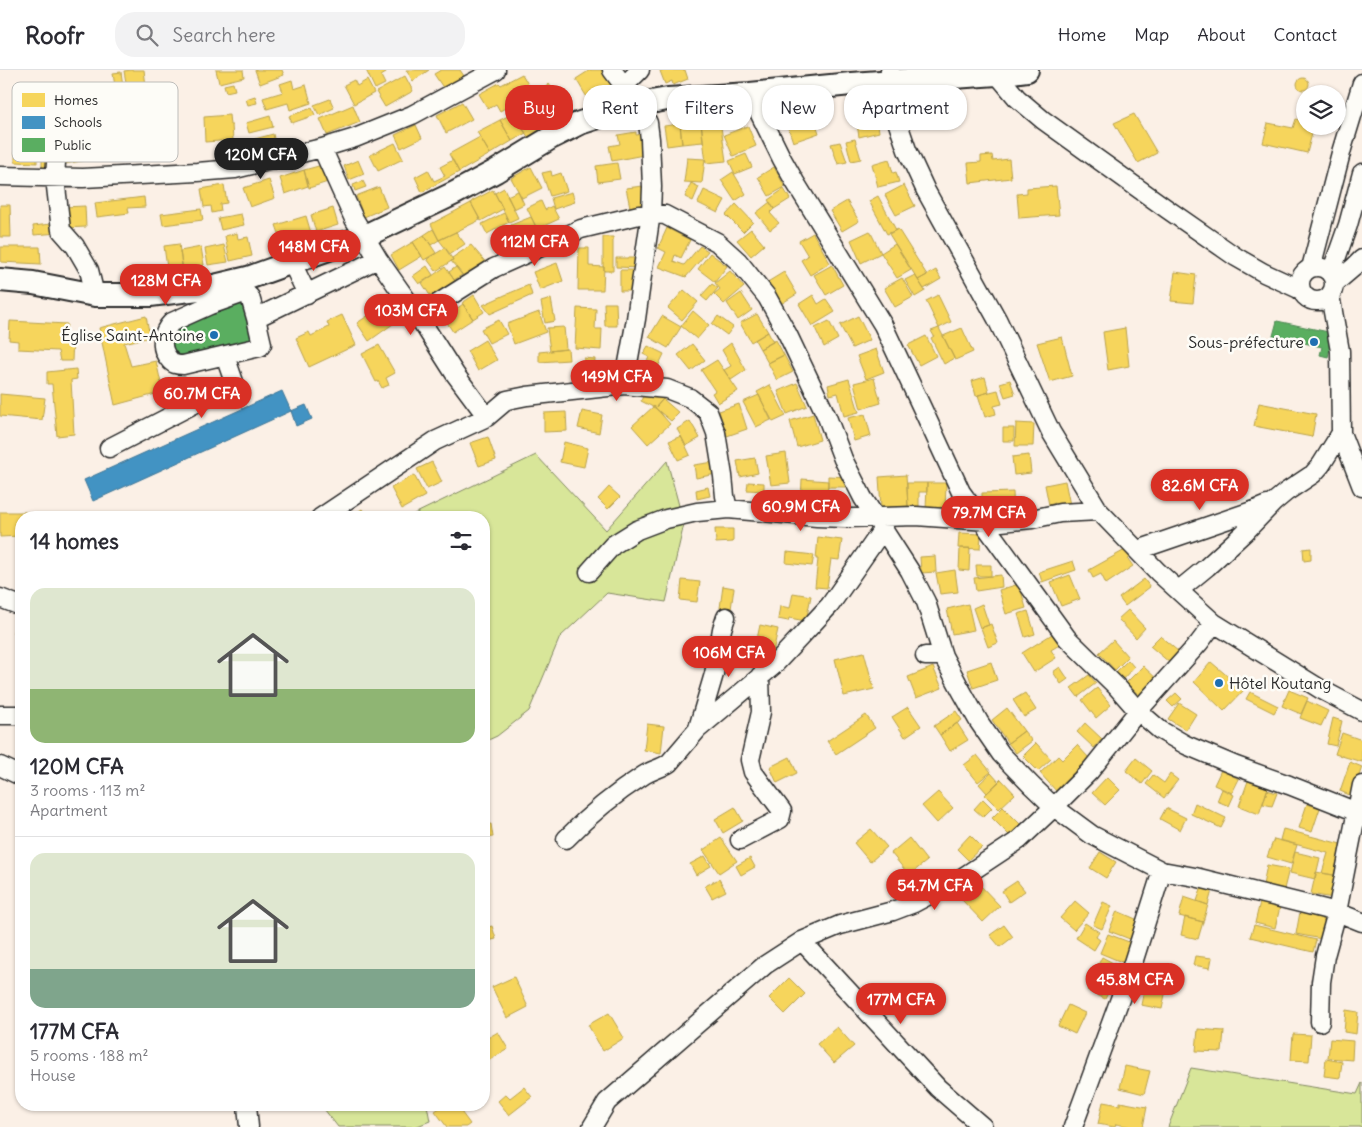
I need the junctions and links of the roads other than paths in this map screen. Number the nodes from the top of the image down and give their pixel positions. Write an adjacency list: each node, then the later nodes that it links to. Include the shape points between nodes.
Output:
1 (496, 70): 14 (street, via 412,115)
2 (612, 70): 8 (street)
3 (640, 70): 9 (street)
4 (1027, 70): 5 (main road)
5 (997, 74): 6 (main road); 26 (street, via 1017,98 1043,120 1167,209 1236,257)
6 (890, 76): 10 (main road); 41 (street, via 896,118 926,191 997,320 1051,432)
7 (1362, 83): 23 (street)
8 (623, 85)
9 (625, 85)
10 (752, 94)
11 (752, 98): 42 (street, via 786,167 883,325 961,492)
12 (583, 122): 19 (main road, via 552,136 455,193)
13 (649, 130): 18 (street)
14 (322, 148): 15 (street, via 235,169 83,178); 19 (street)
15 (55, 170): 17 (street); 28 (street, via 61,230 89,270)
16 (1362, 173): 25 (street)
17 (0, 176)
18 (651, 213): 30 (street, via 581,229 543,245 494,268); 33 (street); 43 (street, via 665,214 717,242 738,261 767,297 827,417 843,459)
19 (365, 236): 20 (street); 22 (main road)
20 (378, 259): 27 (street); 30 (street)
21 (1362, 259): 25 (street)
22 (292, 263): 27 (street); 29 (main road, via 248,278)
23 (1311, 268): 25 (street, via 1322,268); 26 (street, via 1303,275)
24 (0, 280): 28 (main road, via 33,282)
25 (1332, 284): 26 (street, via 1326,299 1315,301); 35 (street, via 1340,351)
26 (1301, 290)
27 (307, 294): 31 (street)
28 (95, 295): 29 (main road)
29 (208, 297): 31 (street, via 247,294); 32 (street, via 167,326 162,347 173,364 184,365)
30 (418, 316): 34 (street)
31 (256, 318): 32 (street, via 262,346)
32 (225, 356): 36 (street, via 233,384)
33 (624, 384): 34 (street, via 507,400); 39 (street, via 667,389 690,398 708,412 716,433)
34 (487, 417): 40 (street, via 434,441)
35 (1341, 433): 37 (street); 38 (street, via 1313,474)
36 (109, 448)
37 (1362, 487)
38 (1274, 502): 44 (street); 46 (street)
39 (728, 509): 43 (street); 45 (street, via 666,519 637,530 613,544)
40 (330, 511)
41 (1099, 511): 42 (street, via 1060,513 1032,520); 44 (street)
42 (982, 521): 43 (street, via 916,516); 54 (street, via 1067,638)
43 (879, 524): 52 (street, via 926,602); 53 (street, via 830,605)
44 (1138, 550): 46 (street)
45 (589, 572)
46 (1179, 590): 50 (street)
47 (0, 598): 48 (street)
48 (15, 604)
49 (726, 617): 58 (street)
50 (1214, 623): 54 (street); 55 (street)
51 (925, 656): 52 (street)
52 (943, 656): 62 (street, via 979,722 1002,754)
53 (760, 676): 58 (street); 65 (street, via 762,712 750,760 753,772 782,811 780,819)
54 (1138, 711): 62 (street, via 1090,771); 63 (street, via 1160,730 1186,745)
55 (1362, 711)
56 (15, 714): 57 (street)
57 (0, 715)
58 (698, 729): 64 (street, via 669,763 626,787)
59 (0, 766): 60 (street)
60 (15, 773)
61 (1362, 785): 63 (street)
62 (1054, 807): 66 (street, via 1092,835); 69 (street, via 1019,840 914,904 840,924)
63 (1359, 813): 67 (street)
64 (566, 839)
65 (740, 840)
66 (1162, 871): 67 (street); 75 (street, via 1131,968)
67 (1336, 912): 68 (street); 70 (street, via 1321,982)
68 (1362, 922)
69 (802, 941): 73 (street, via 765,965 607,1102); 74 (street, via 938,1088)
70 (1320, 1022)
71 (248, 1111): 72 (street)
72 (250, 1127)
73 (592, 1127)
74 (983, 1127)
75 (1073, 1127)

